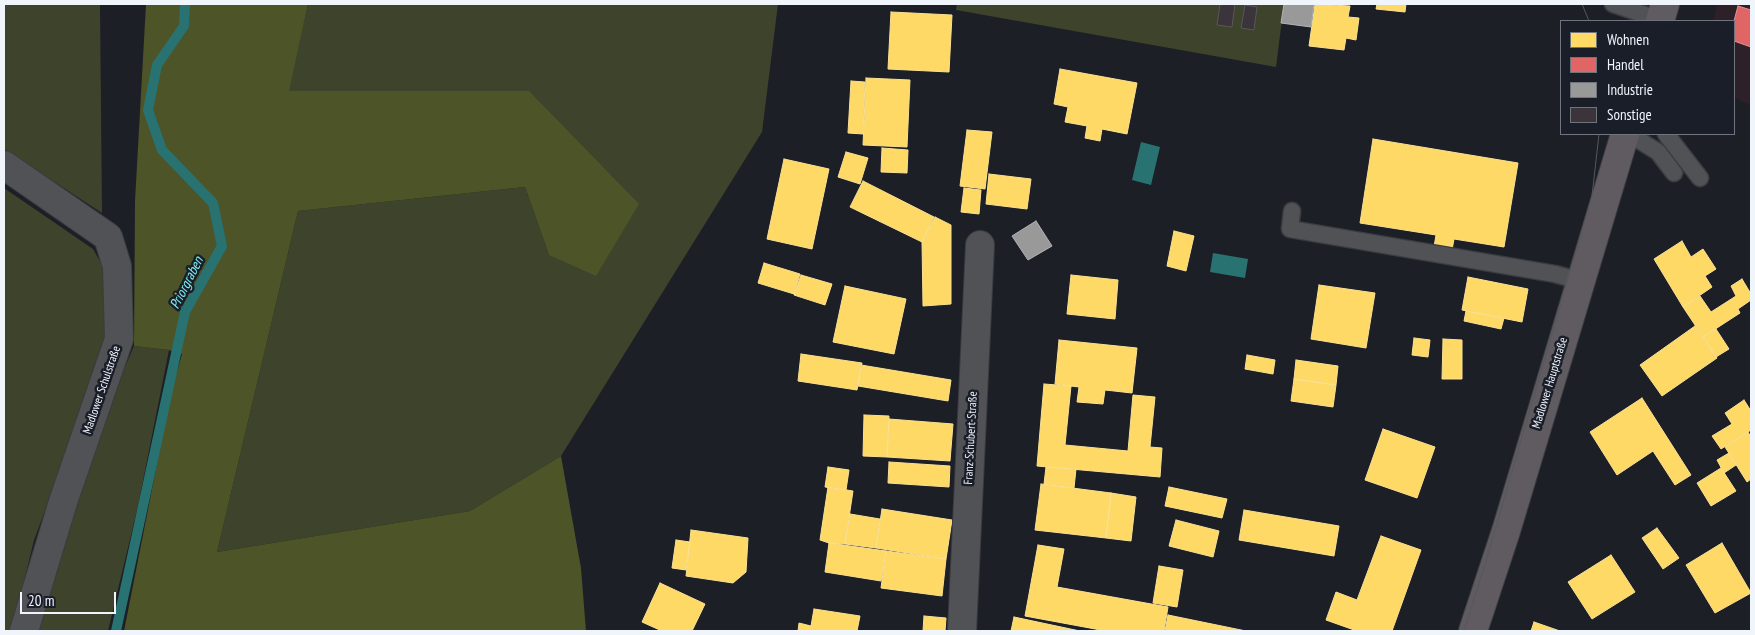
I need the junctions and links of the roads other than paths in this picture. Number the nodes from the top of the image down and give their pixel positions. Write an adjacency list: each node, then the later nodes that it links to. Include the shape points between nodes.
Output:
1 (1613, 4): 2 (lane)
2 (1662, 15)
3 (1625, 135): 11 (main road, Madlower Hauptstraße)
4 (1631, 135): 7 (lane, via 1658,152)
5 (1667, 135): 8 (lane)
6 (4, 165): 12 (street, Madlower Schulstraße, via 108,237 117,266 119,339 63,502)
7 (1674, 173)
8 (1700, 178)
9 (1292, 211): 11 (lane, via 1290,229)
10 (980, 245): 13 (street, Franz-Schubert-Straße)
11 (1581, 281): 14 (main road, Madlower Hauptstraße)
12 (24, 631)
13 (962, 631)
14 (1473, 631)

